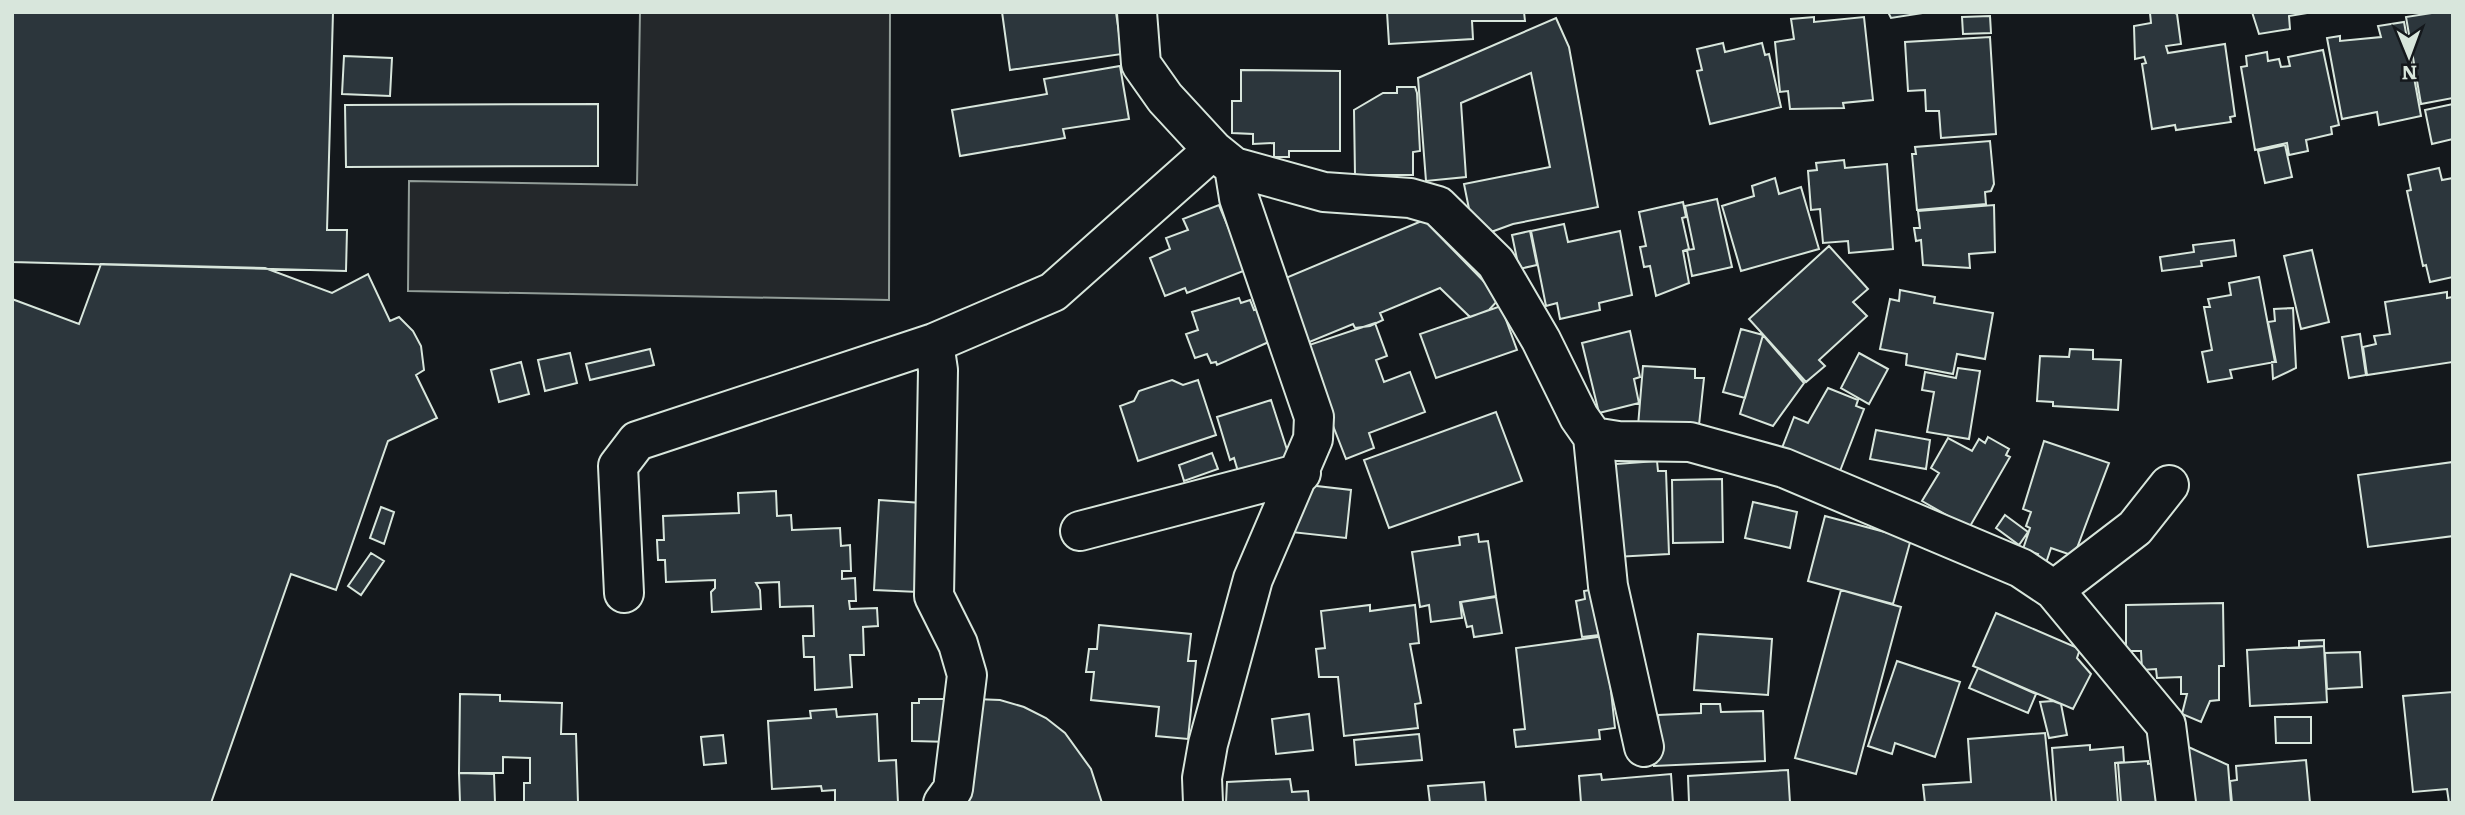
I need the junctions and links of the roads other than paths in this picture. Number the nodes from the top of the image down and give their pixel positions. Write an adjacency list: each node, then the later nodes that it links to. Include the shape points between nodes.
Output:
1 (1137, 12): 2 (street, via 1141,64 1165,98)
2 (1224, 159): 3 (street, via 1053,292); 4 (street, via 1324,191 1410,198 1438,206 1496,263); 5 (street, via 1314,417 1313,439)
3 (934, 344): 9 (street, via 637,441 618,466); 11 (street, via 938,370 933,596 958,644 967,676 953,789)
4 (1593, 437): 8 (street, via 1690,442 1784,468 2021,568); 10 (street, via 1608,586)
5 (1301, 473): 7 (street); 12 (street, via 1253,579 1208,744)
6 (2169, 485): 8 (street, via 2134,528)
7 (1080, 531)
8 (2054, 590): 13 (street, via 2166,725)
9 (625, 593)
10 (1644, 747)
11 (943, 803)
12 (1203, 803)
13 (2176, 803)

